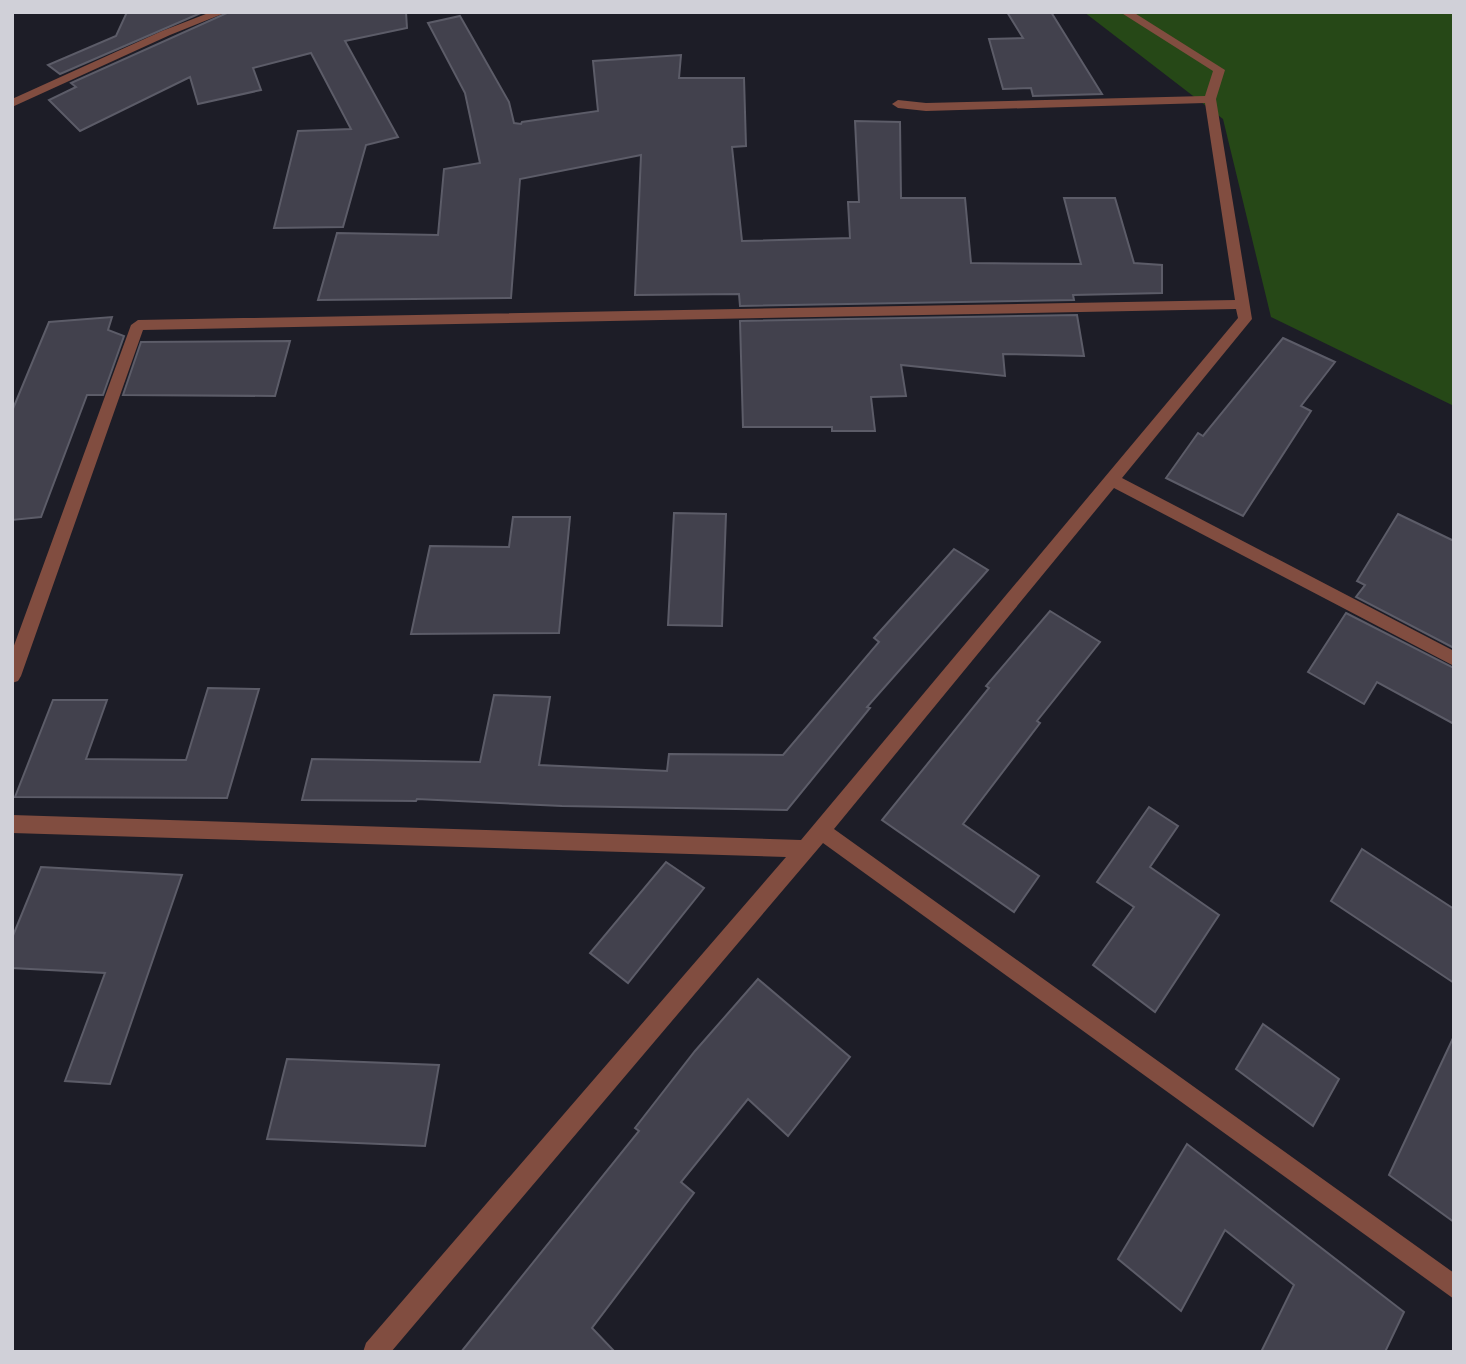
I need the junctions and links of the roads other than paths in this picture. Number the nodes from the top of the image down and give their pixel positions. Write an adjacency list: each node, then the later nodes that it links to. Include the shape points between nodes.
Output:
1 (222, 12): 4 (street)
2 (1125, 12): 3 (street, via 1219,70)
3 (1210, 99): 5 (street); 6 (street)
4 (12, 104)
5 (898, 104)
6 (1243, 304): 7 (street, via 1245,319); 9 (street, via 138,325)
7 (1112, 480): 8 (street); 11 (street)
8 (1454, 659)
9 (12, 676)
10 (12, 824): 12 (street)
11 (821, 831): 12 (street); 13 (street)
12 (806, 849): 14 (street)
13 (1454, 1287)
14 (375, 1352)

